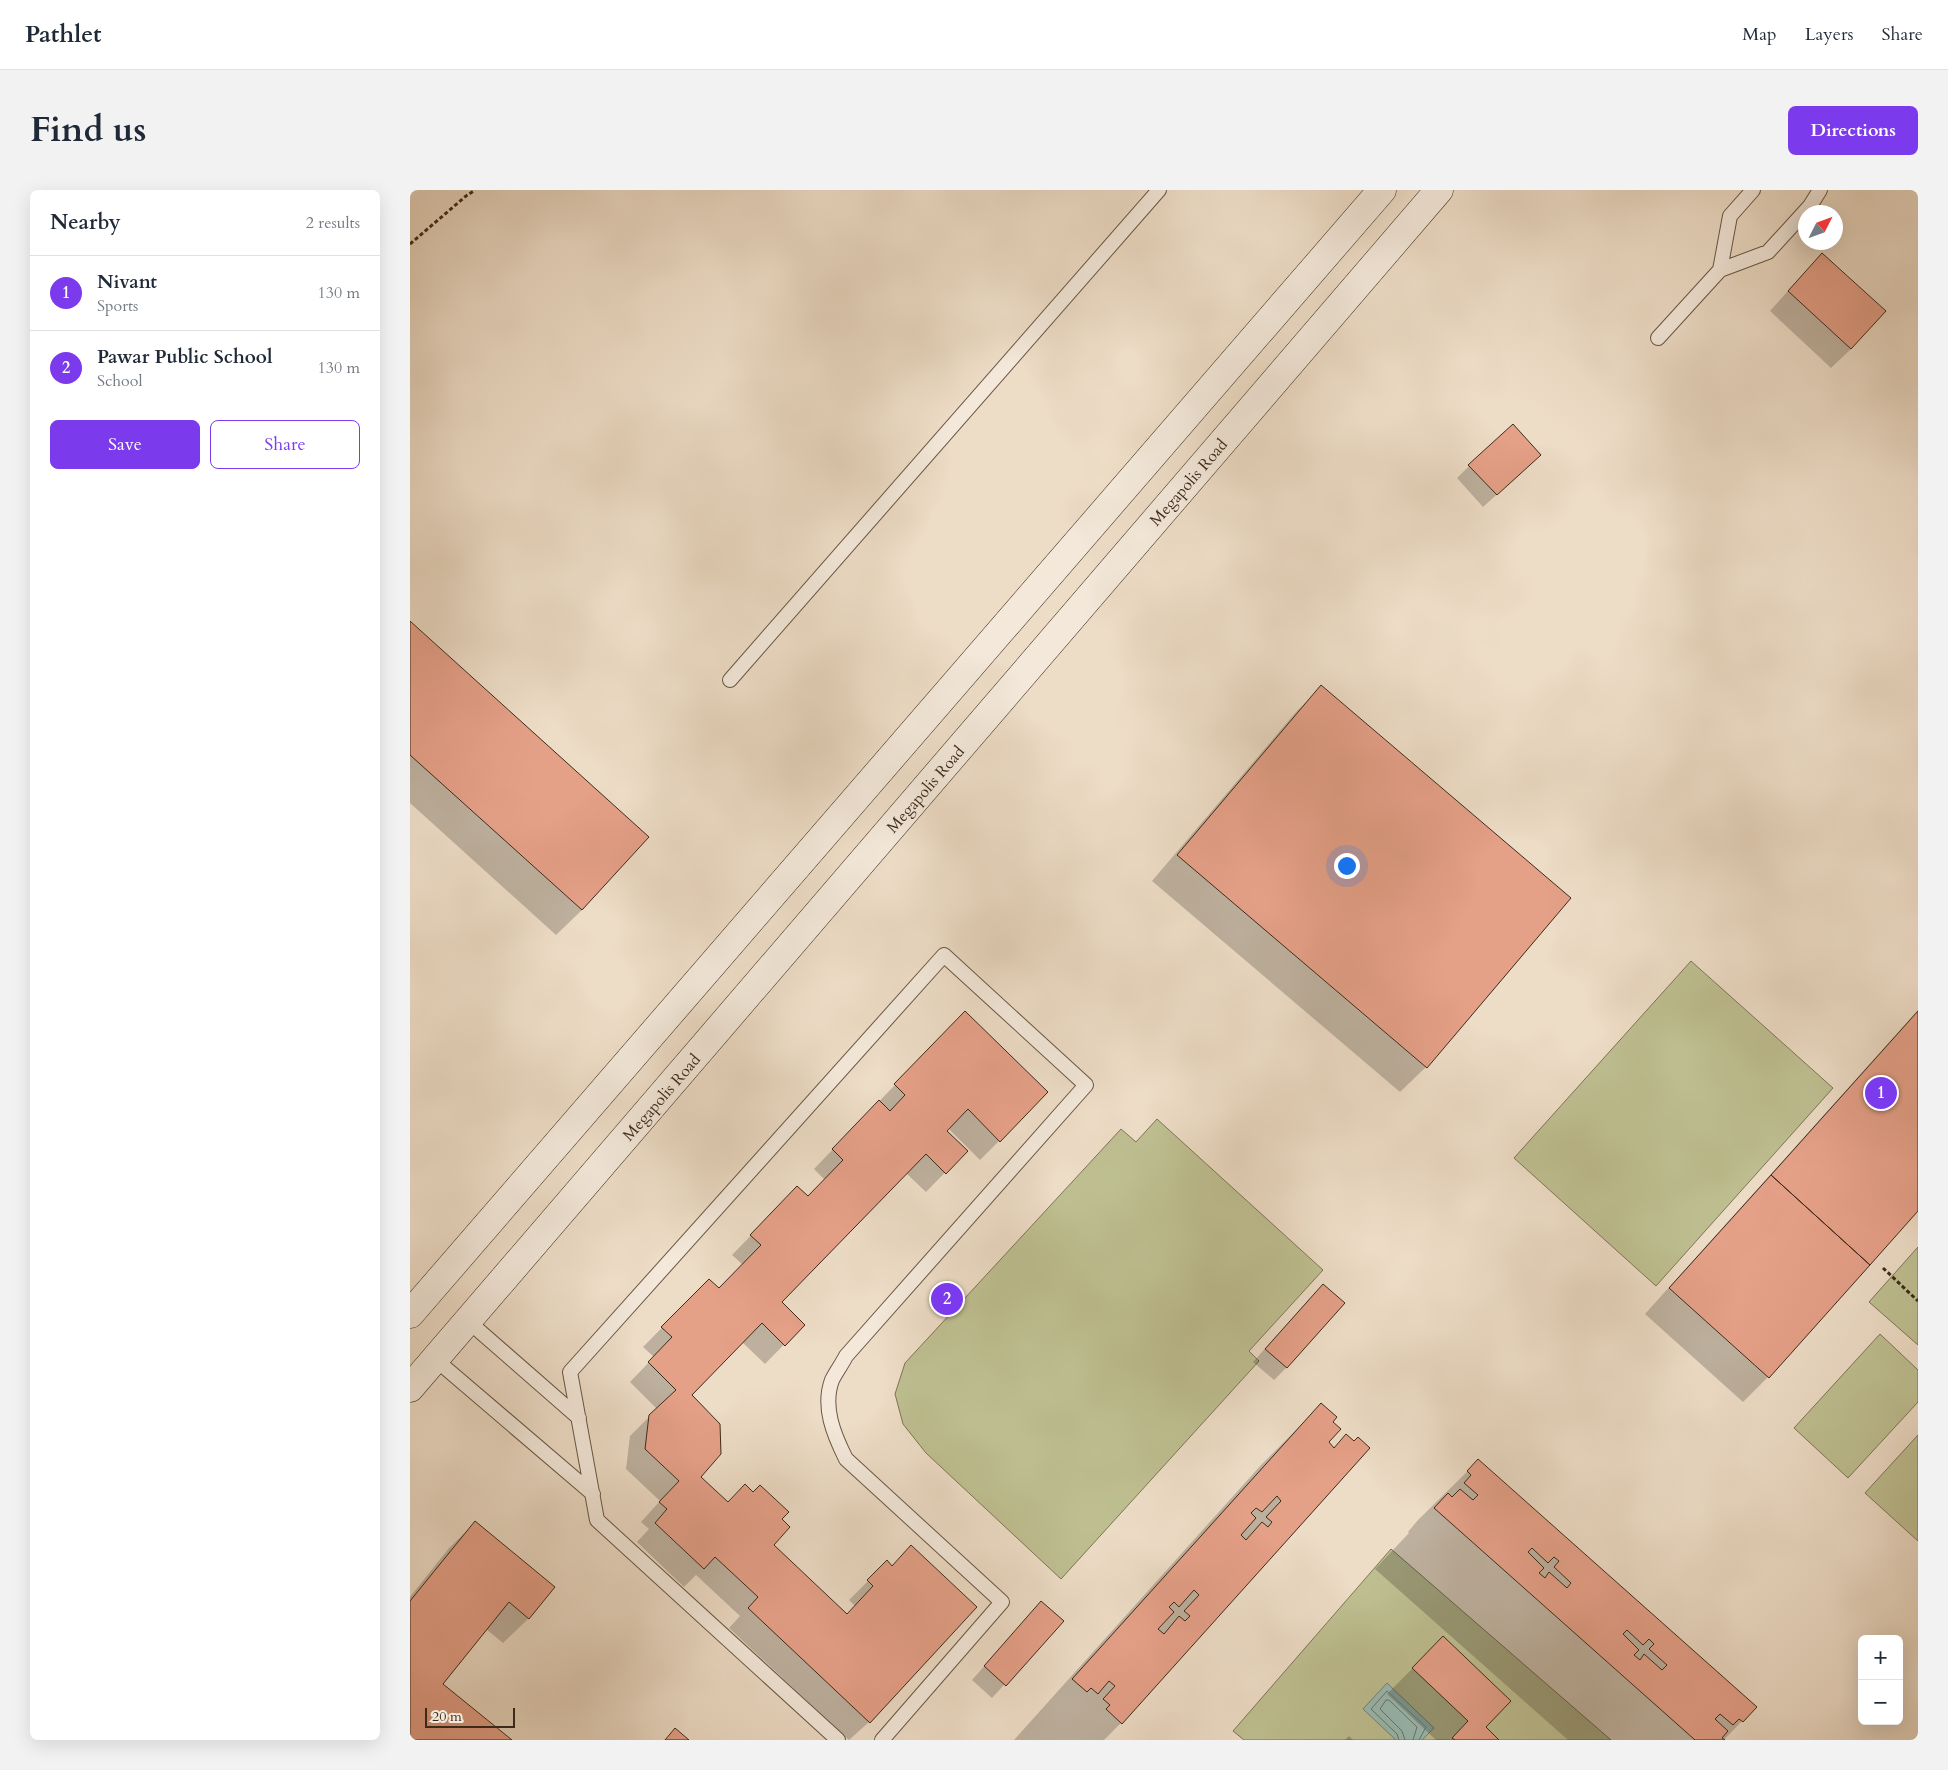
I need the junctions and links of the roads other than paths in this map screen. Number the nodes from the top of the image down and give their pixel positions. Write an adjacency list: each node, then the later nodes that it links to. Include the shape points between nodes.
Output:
1 (1159, 190): 8 (lane)
2 (1382, 190): 9 (street)
3 (1439, 190): 10 (street, Megapolis Road)
4 (1753, 190): 6 (lane, via 1730,216)
5 (1820, 190): 6 (lane, via 1810,206 1768,252)
6 (1720, 270): 7 (lane)
7 (1658, 338)
8 (730, 680)
9 (410, 1314)
10 (468, 1321): 11 (street, Megapolis Road); 13 (lane)
11 (435, 1359): 12 (street, Megapolis Road); 14 (lane)
12 (410, 1388)
13 (579, 1418): 14 (lane); 16 (lane, via 570,1372 944,955 1086,1085 846,1356 832,1381 829,1407 833,1433 846,1459 1002,1602)
14 (593, 1494): 15 (lane, via 597,1520)
15 (838, 1740)
16 (882, 1740)

